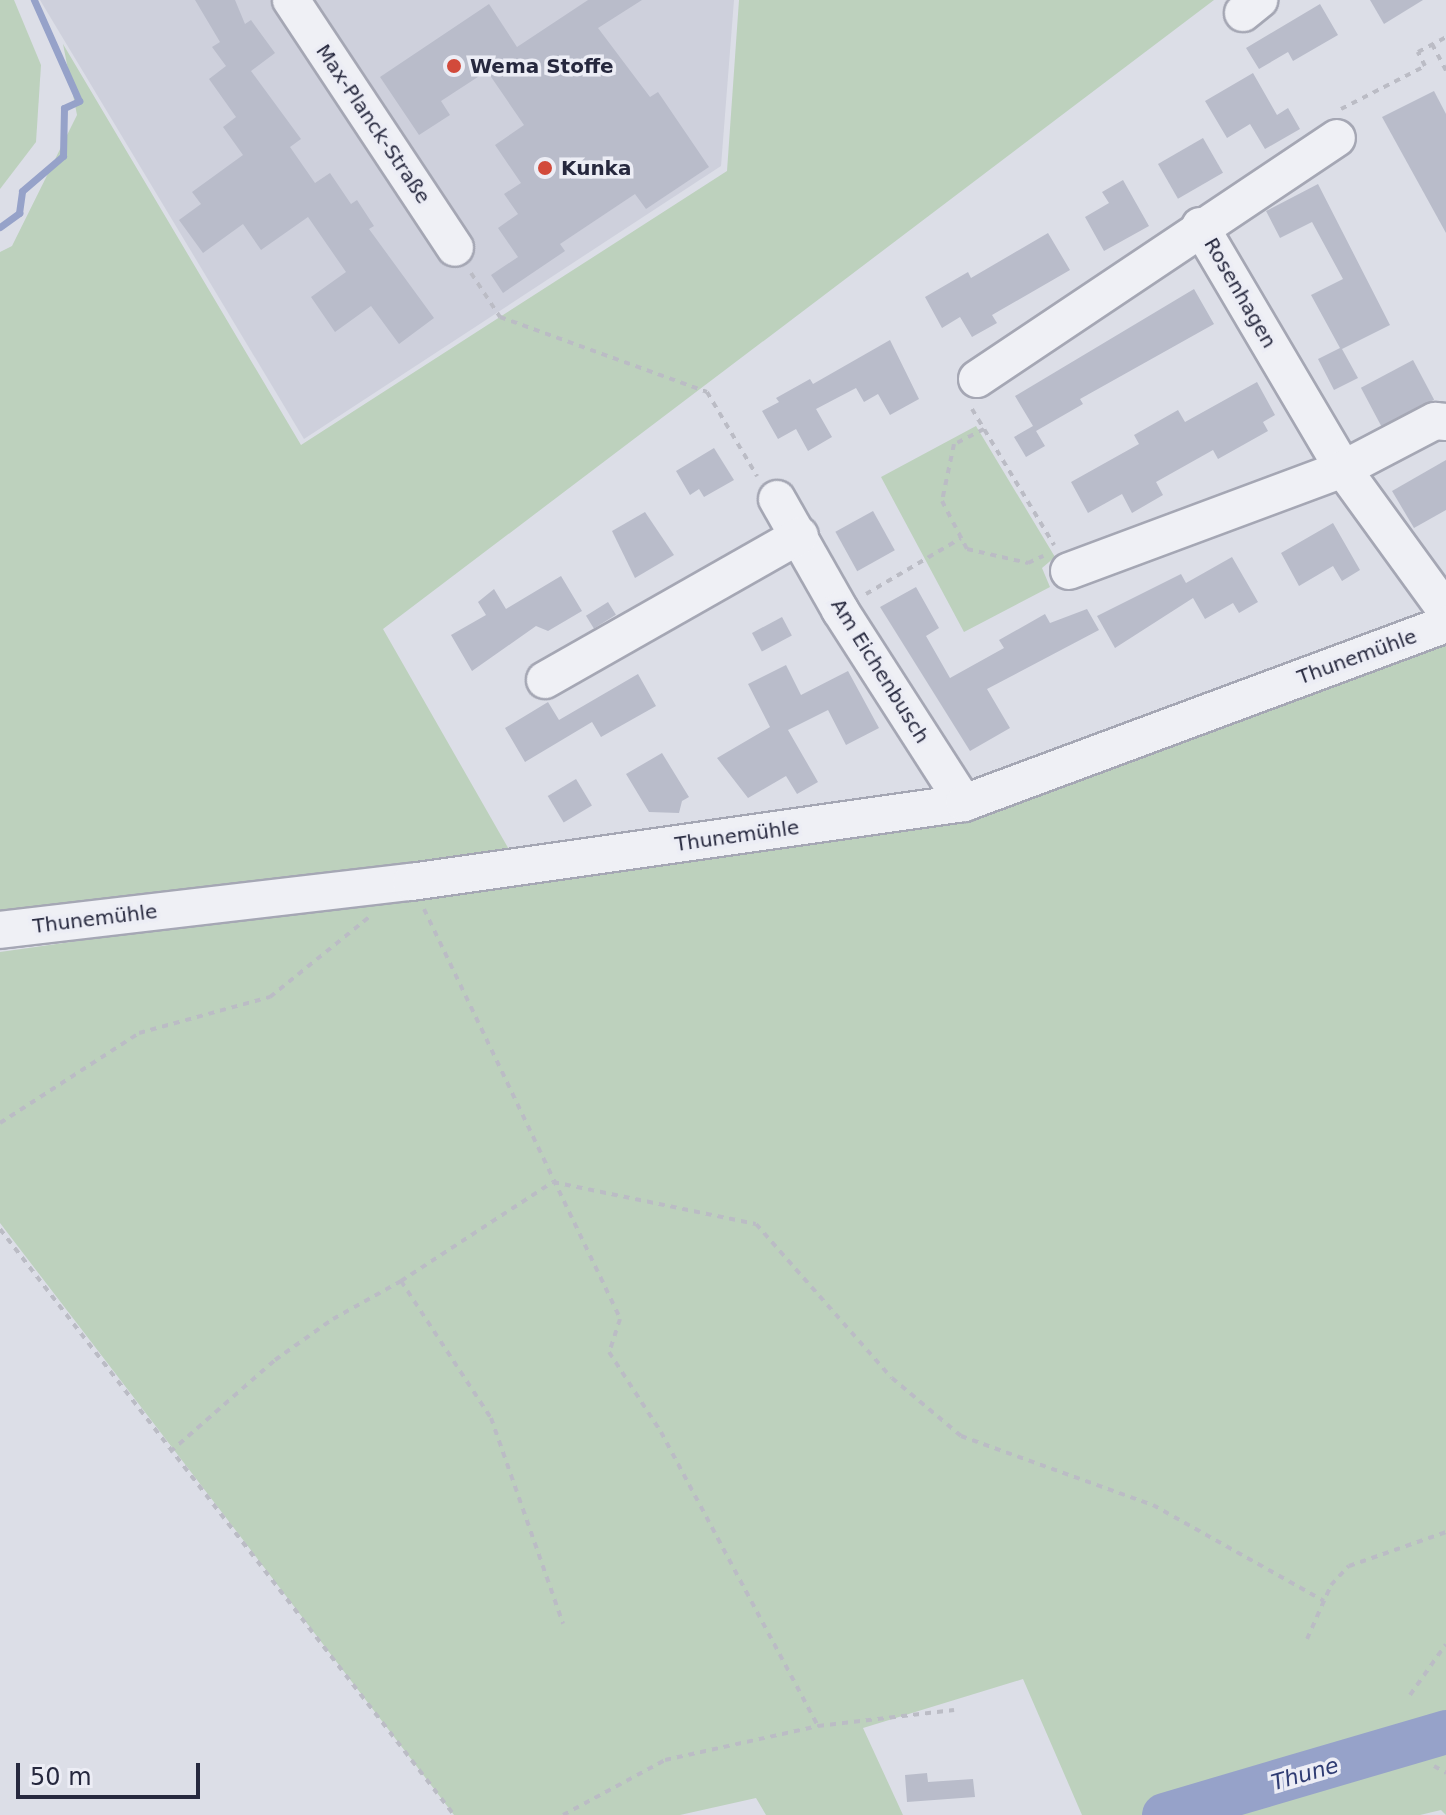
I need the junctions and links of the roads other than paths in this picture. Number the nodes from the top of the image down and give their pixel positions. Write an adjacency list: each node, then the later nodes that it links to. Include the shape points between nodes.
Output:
1 (291, 0): 4 (street, Max-Planck-Straße)
2 (1337, 138): 3 (street)
3 (1200, 226): 5 (street, Rosenhagen); 7 (street, Rosenhagen)
4 (455, 248)
5 (977, 379)
6 (1446, 422): 7 (street, via 1435,421)
7 (1343, 469): 10 (street); 11 (street, Rosenhagen)
8 (777, 499): 9 (street, Am Eichenbusch)
9 (800, 535): 13 (street); 14 (street, Am Eichenbusch, via 840,610)
10 (1069, 571)
11 (1446, 611)
12 (1446, 624): 14 (street, Thunemühle)
13 (545, 680)
14 (964, 803): 15 (street, Thunemühle, via 411,882)
15 (0, 930)

